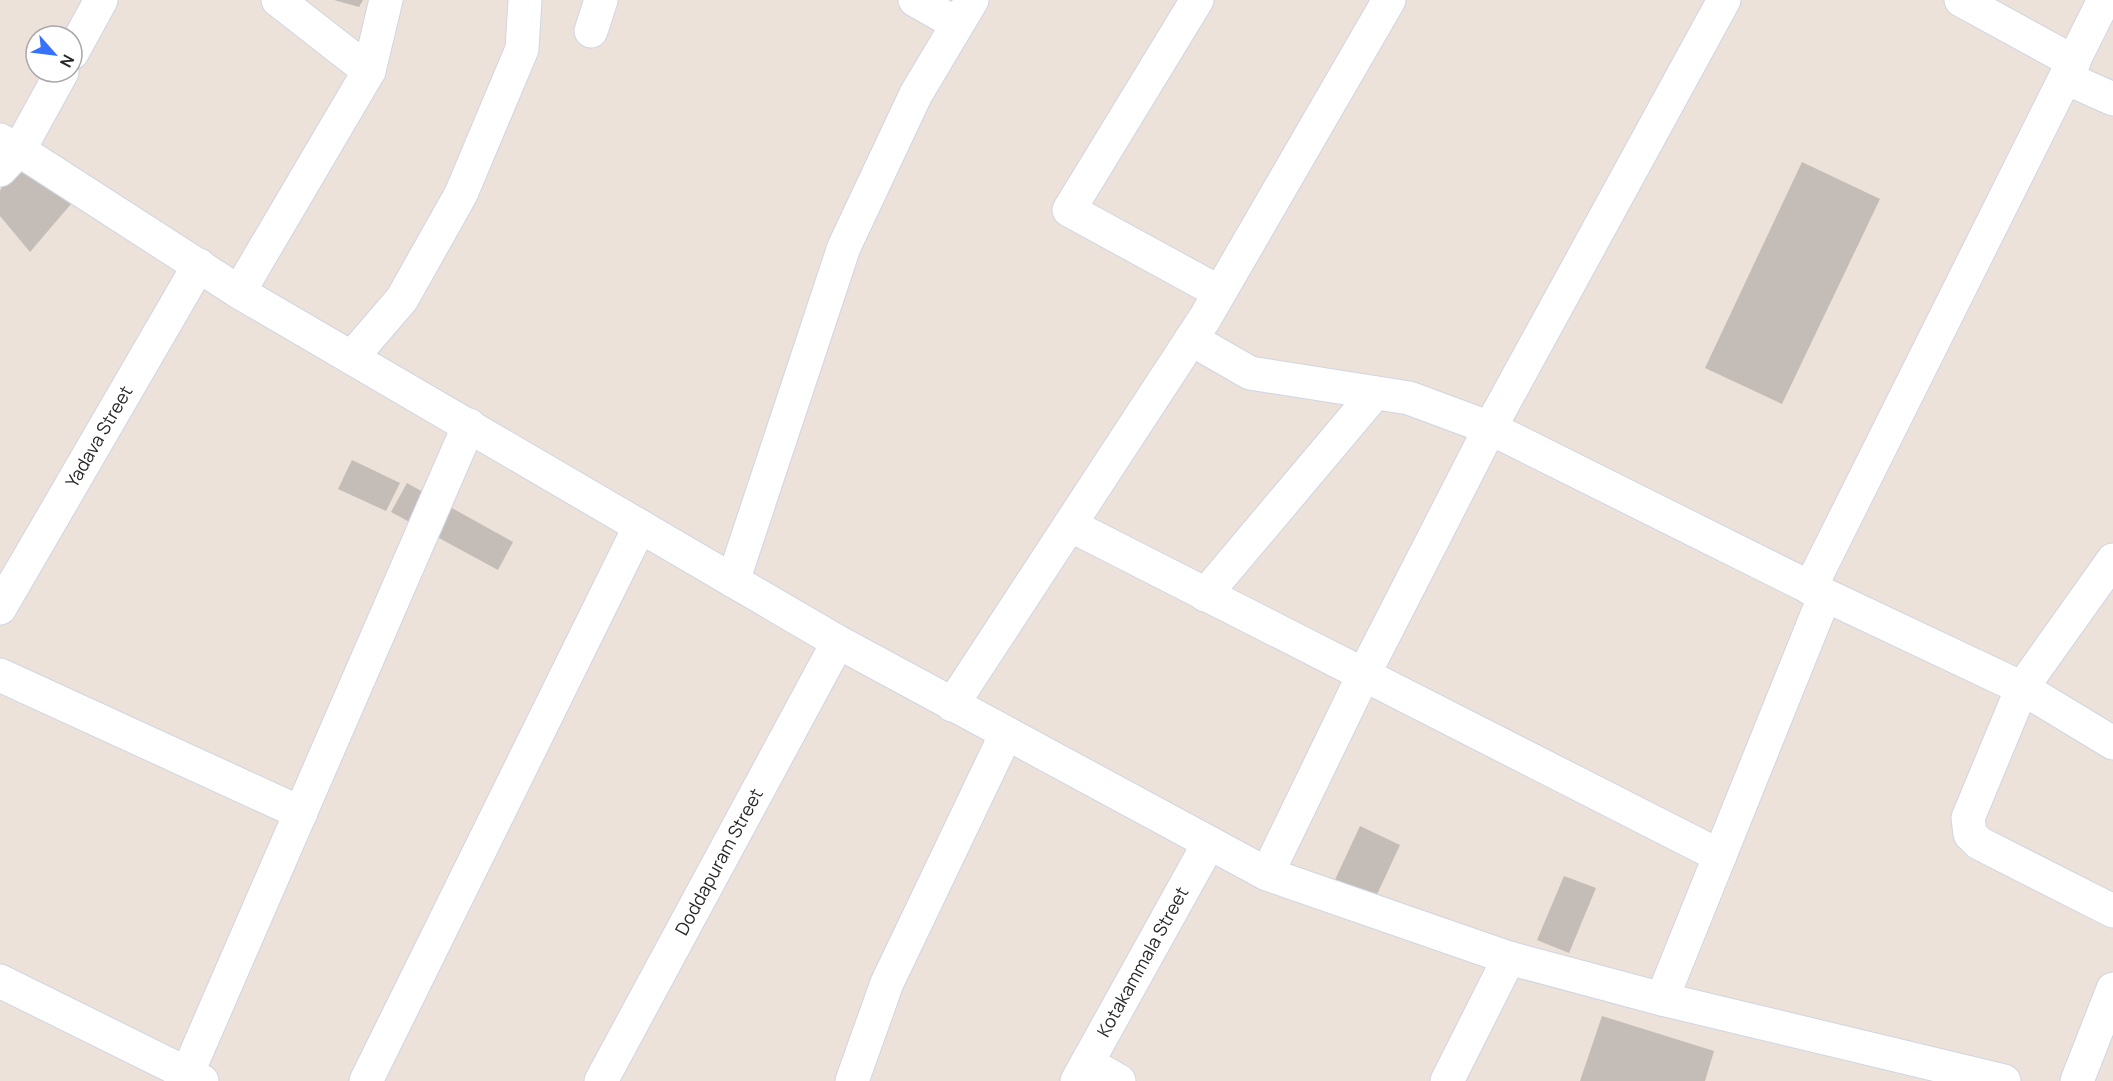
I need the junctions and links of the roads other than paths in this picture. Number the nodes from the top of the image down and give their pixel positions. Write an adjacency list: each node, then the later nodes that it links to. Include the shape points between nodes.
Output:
1 (101, 0): 13 (street)
2 (278, 0): 16 (street)
3 (386, 0): 16 (street)
4 (525, 0): 24 (street, via 522,49 461,194 402,299)
5 (601, 0): 14 (street)
6 (915, 0): 12 (street)
7 (1197, 0): 22 (street, via 1070,210)
8 (1389, 0): 22 (street)
9 (1724, 0): 27 (street)
10 (1961, 0): 15 (street)
11 (2104, 0): 15 (street)
12 (965, 12): 31 (street, via 916,94 844,246)
13 (84, 31)
14 (591, 31)
15 (2070, 70): 18 (street); 32 (street)
16 (369, 71): 21 (street)
17 (54, 84): 19 (street)
18 (2113, 99)
19 (6, 153): 20 (street)
20 (199, 265): 21 (street); 34 (street, Yadava Street)
21 (239, 292): 24 (street)
22 (1220, 292): 23 (street)
23 (1191, 339): 25 (street, via 1250,373); 28 (street)
24 (353, 356): 26 (street)
25 (1375, 393): 27 (street, via 1409,398); 33 (street)
26 (469, 425): 29 (street); 42 (street)
27 (1490, 428): 32 (street); 37 (street)
28 (1070, 525): 33 (street); 39 (street)
29 (640, 526): 31 (street); 53 (street)
30 (2113, 560): 38 (street)
31 (733, 580): 35 (street)
32 (1817, 592): 38 (street); 44 (street)
33 (1206, 595): 37 (street)
34 (0, 608)
35 (837, 642): 39 (street); 54 (street, Doddapuram Street)
36 (0, 675): 42 (street)
37 (1363, 676): 44 (street); 45 (street)
38 (2022, 688): 41 (street); 46 (street, via 1968,818 1970,834 1979,843)
39 (952, 705): 40 (street)
40 (1006, 734): 43 (street); 55 (street, via 887,983)
41 (2113, 743)
42 (300, 813): 52 (street)
43 (1209, 843): 45 (street); 51 (street, Kotakammala Street)
44 (1720, 856): 50 (street)
45 (1267, 874): 47 (street)
46 (2113, 911)
47 (1509, 958): 50 (street); 57 (street)
48 (0, 981): 52 (street)
49 (2113, 989): 59 (street)
50 (1662, 999): 58 (street)
51 (1082, 1072): 56 (street)
52 (194, 1077)
53 (366, 1081)
54 (601, 1081)
55 (852, 1081)
56 (1119, 1081)
57 (1447, 1081)
58 (2004, 1081)
59 (2077, 1081)

